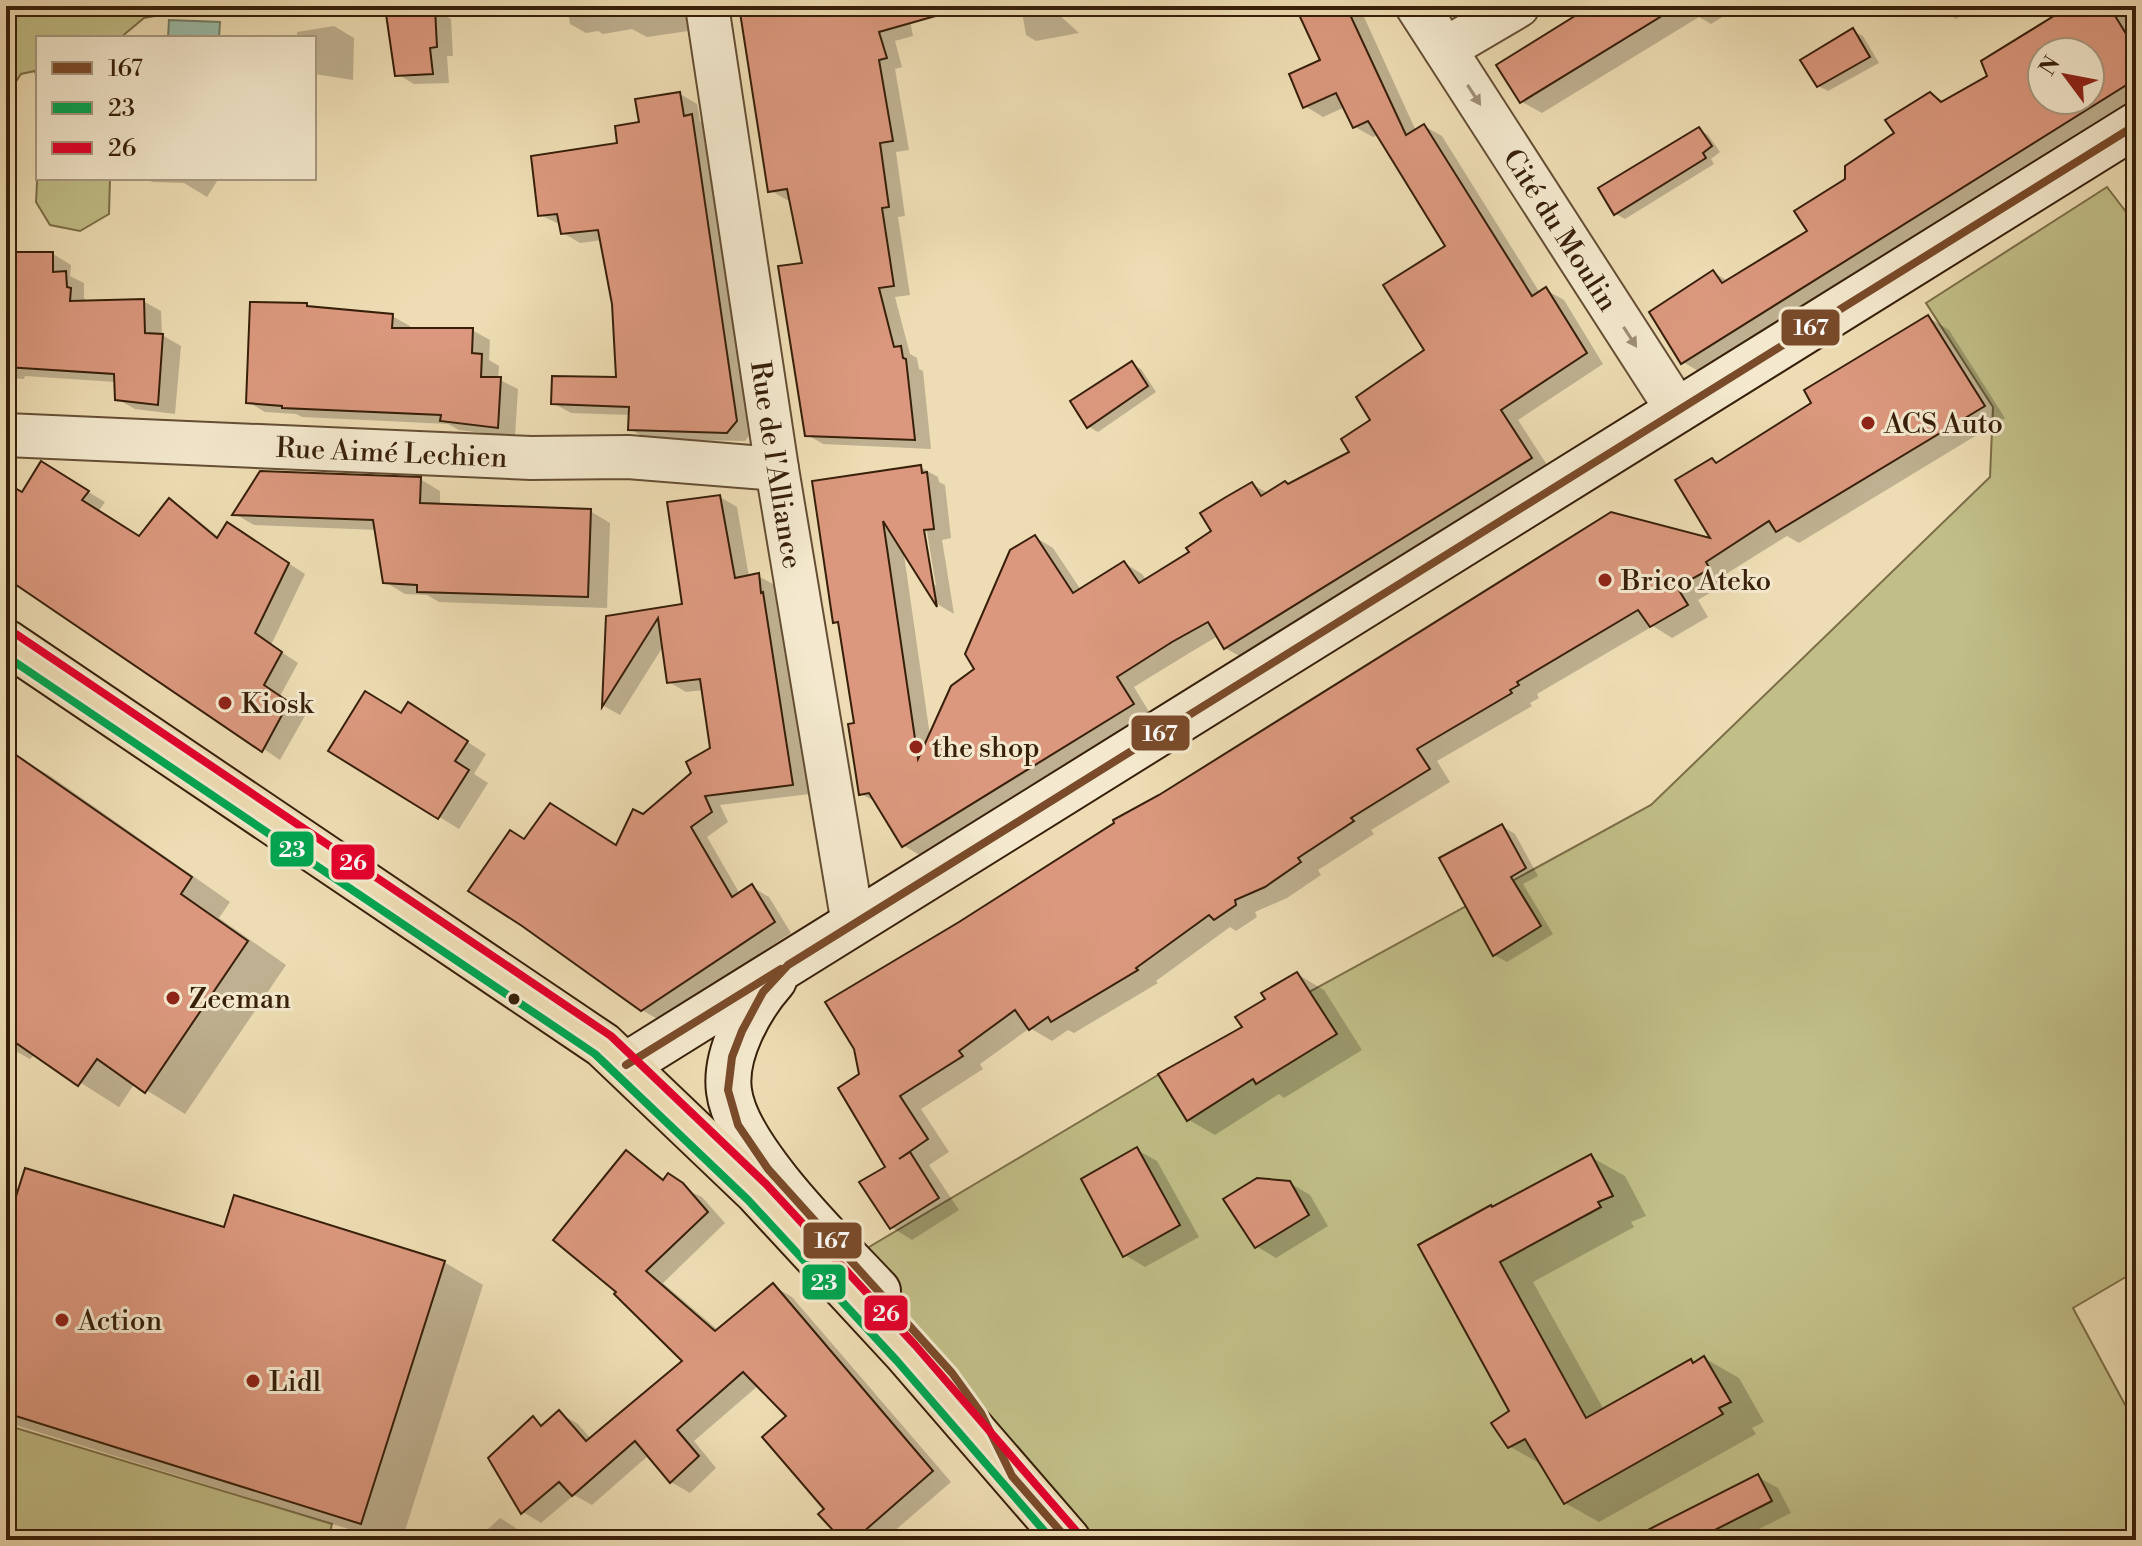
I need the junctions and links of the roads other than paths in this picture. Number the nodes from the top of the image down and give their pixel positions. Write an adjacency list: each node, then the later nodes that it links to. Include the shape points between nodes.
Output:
1 (707, 6): 8 (street, Rue de l'Alliance)
2 (1417, 6): 4 (street, Cité du Moulin)
3 (1518, 6): 4 (street)
4 (1445, 49): 6 (street, Cité du Moulin, one-way to 6)
5 (2136, 125): 6 (main road)
6 (1678, 411): 10 (main road)
7 (6, 435): 8 (street, Rue Aimé Lechien, via 531,458 628,457)
8 (777, 469): 10 (street, Rue de l'Alliance)
9 (6, 642): 12 (main road)
10 (853, 924): 11 (main road)
11 (788, 965): 12 (main road); 13 (main road, via 763,992 732,1057 728,1090 738,1125 768,1169 952,1373 981,1413)
12 (626, 1065): 13 (main road, via 757,1192)
13 (1012, 1476): 14 (main road)
14 (1068, 1540)

